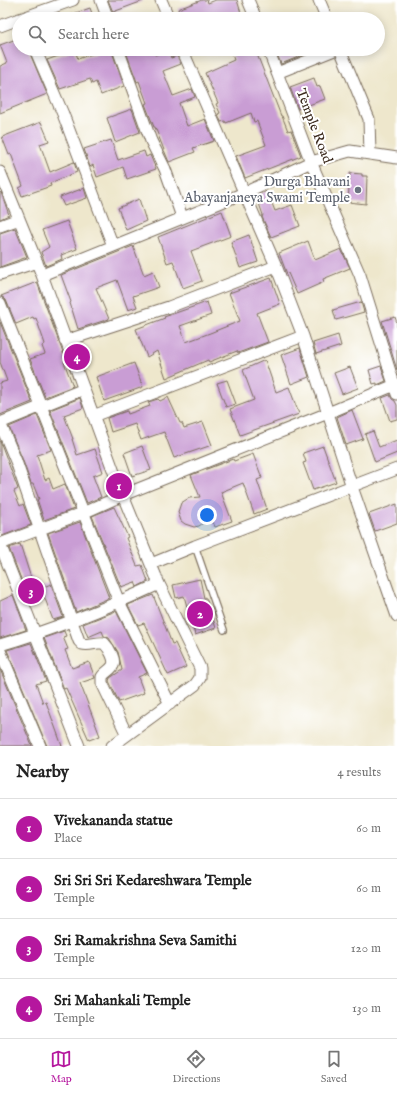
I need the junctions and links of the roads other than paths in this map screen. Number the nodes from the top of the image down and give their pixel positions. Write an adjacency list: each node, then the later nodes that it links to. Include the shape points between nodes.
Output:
1 (73, 0): 6 (street)
2 (101, 0): 7 (street)
3 (161, 0): 8 (street)
4 (248, 0): 9 (street)
5 (319, 0): 10 (street)
6 (40, 12)
7 (105, 12)
8 (166, 12)
9 (253, 12)
10 (324, 12)
11 (12, 22): 12 (street)
12 (0, 26)
13 (38, 56): 28 (street, via 63,114)
14 (121, 56): 25 (street)
15 (185, 56): 24 (street)
16 (271, 56): 19 (street, Temple Road)
17 (320, 56): 19 (street)
18 (343, 56): 20 (street, via 369,119)
19 (277, 73): 22 (street, Temple Road)
20 (370, 154): 21 (street); 22 (street, via 350,151)
21 (397, 158)
22 (311, 162): 24 (street); 36 (street, Temple Road, via 360,275)
23 (0, 172): 26 (street)
24 (244, 193): 25 (street); 30 (street)
25 (182, 217): 28 (street)
26 (19, 219): 27 (street); 29 (street)
27 (0, 226)
28 (112, 246): 32 (street)
29 (37, 262): 31 (street); 32 (street)
30 (276, 266): 34 (street); 35 (street, via 169,307)
31 (0, 274)
32 (42, 275): 35 (street)
33 (0, 303): 38 (street)
34 (303, 336): 39 (street); 40 (street)
35 (65, 341): 37 (street)
36 (396, 388): 39 (street)
37 (84, 389): 38 (street); 40 (street)
38 (41, 407): 41 (street); 45 (street)
39 (328, 413): 43 (street); 44 (street)
40 (92, 416): 44 (street)
41 (0, 423): 46 (street, via 16,461)
42 (397, 469): 43 (street)
43 (352, 487): 47 (street); 51 (street)
44 (123, 495): 45 (street); 48 (street)
45 (83, 513): 46 (street); 50 (street)
46 (39, 530): 52 (street); 54 (street, via 0,544)
47 (195, 546): 48 (street); 53 (lane)
48 (151, 564): 49 (street)
49 (159, 584): 50 (street); 57 (street, via 200,668 200,678 195,685)
50 (119, 602): 52 (street); 57 (street)
51 (397, 616)
52 (72, 621): 54 (street); 58 (street, via 82,644 99,642 108,647 113,663 102,677 102,683)
53 (224, 630)
54 (35, 635): 55 (street); 60 (street)
55 (0, 645)
56 (0, 651): 59 (street)
57 (170, 704): 58 (street)
58 (127, 735): 61 (street)
59 (40, 746)
60 (79, 746)
61 (112, 746)

